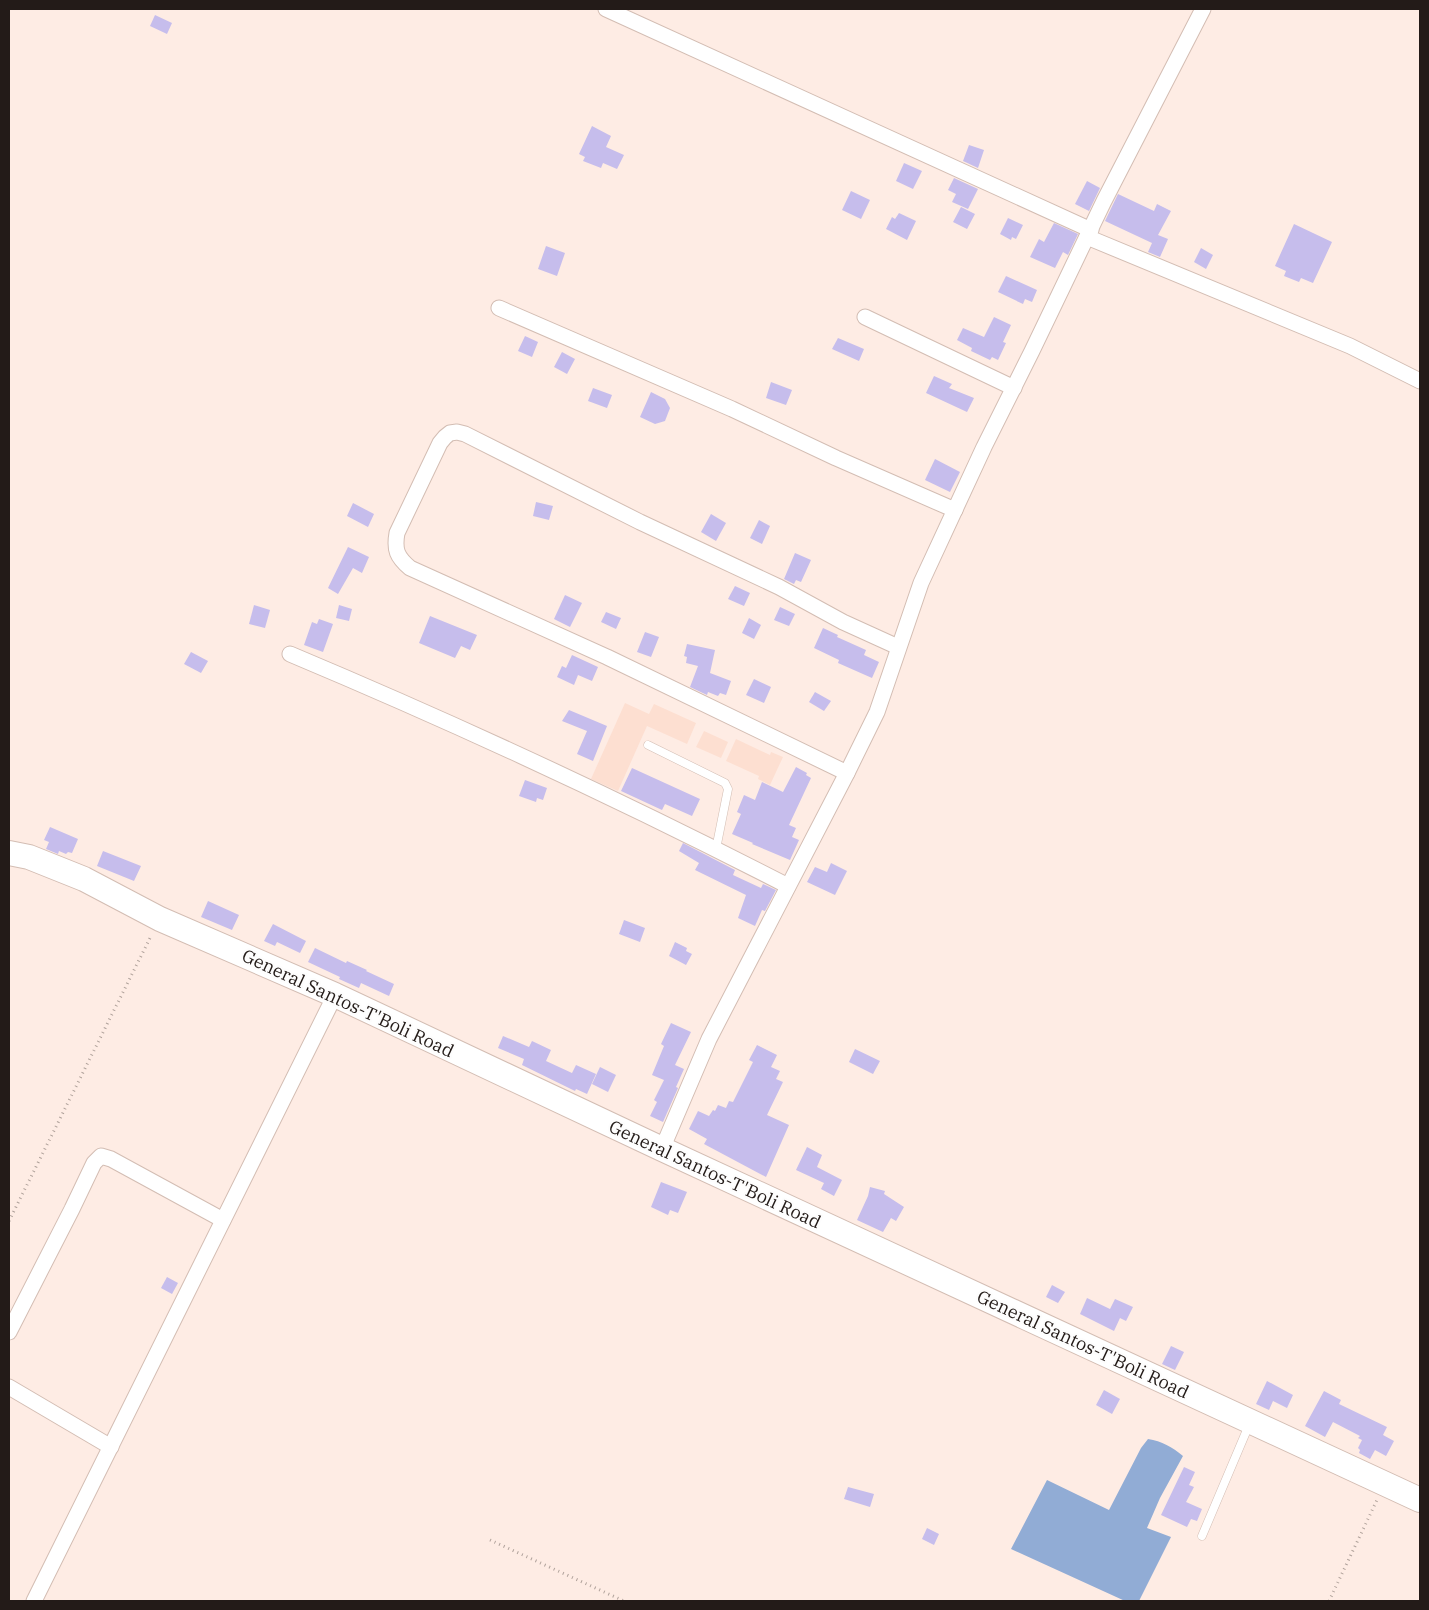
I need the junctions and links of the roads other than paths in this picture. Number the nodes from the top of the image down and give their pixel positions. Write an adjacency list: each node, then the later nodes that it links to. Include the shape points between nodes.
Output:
1 (606, 9): 3 (street)
2 (1203, 9): 3 (street)
3 (1089, 233): 6 (street, via 1350,346); 7 (street)
4 (499, 308): 8 (street)
5 (865, 317): 7 (street)
6 (1420, 381)
7 (1014, 388): 8 (street)
8 (955, 510): 9 (street, via 921,583)
9 (898, 647): 12 (street, via 877,712); 12 (street, via 457,432 450,433 440,443 397,534 396,554 410,568 616,661)
10 (290, 654): 13 (street, via 440,718)
11 (648, 745): 13 (lane, via 724,783 728,789)
12 (848, 773): 15 (street)
13 (716, 849): 15 (street)
14 (9, 853): 16 (main road, General Santos-T'Boli Road, via 29,857 84,879 160,919)
15 (788, 886): 17 (street, via 710,1039)
16 (335, 995): 17 (main road, General Santos-T'Boli Road); 18 (street)
17 (662, 1149): 21 (main road, General Santos-T'Boli Road)
18 (223, 1220): 19 (street, via 101,1156 94,1163); 22 (street)
19 (9, 1332)
20 (9, 1387): 22 (street)
21 (1250, 1421): 23 (main road, General Santos-T'Boli Road); 24 (lane)
22 (111, 1447): 25 (street)
23 (1420, 1500)
24 (1202, 1536)
25 (34, 1601)

